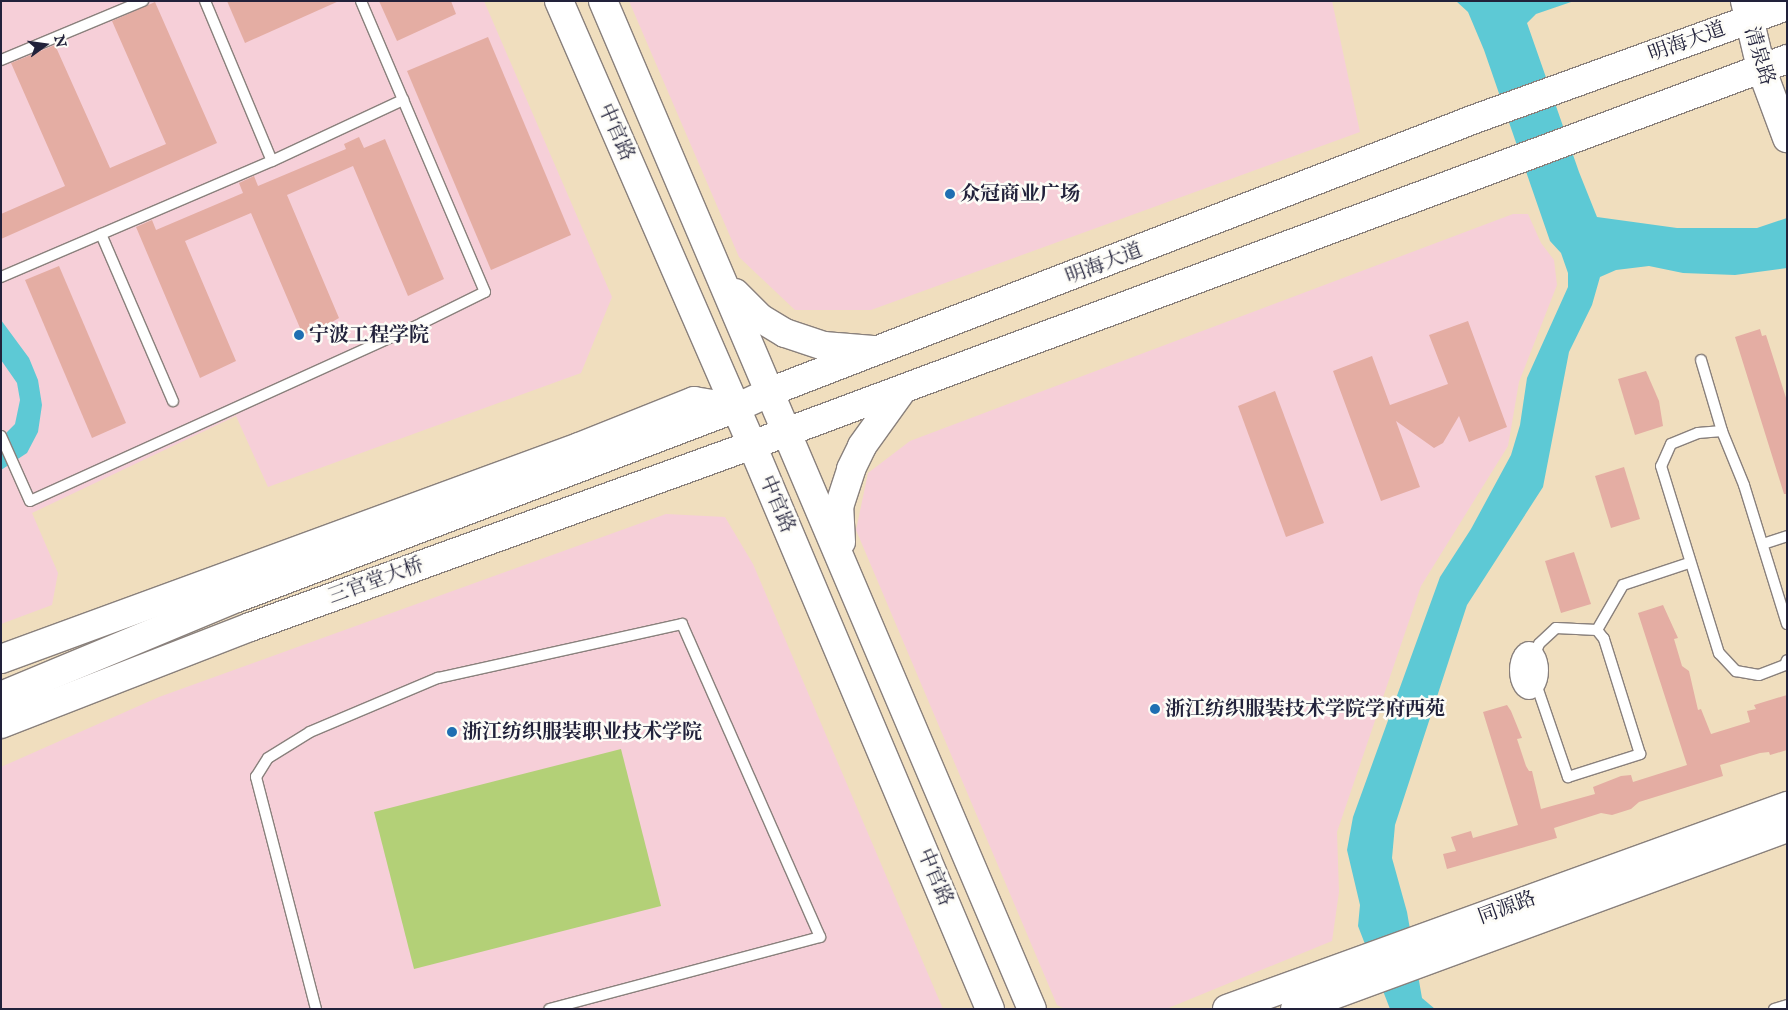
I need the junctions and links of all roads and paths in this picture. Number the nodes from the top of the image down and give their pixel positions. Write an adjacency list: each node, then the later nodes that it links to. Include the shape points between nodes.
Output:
1 (143, 1): 9 (lane)
2 (205, 1): 13 (lane)
3 (361, 1): 11 (lane)
4 (559, 1): 22 (main road, 中官路)
5 (603, 1): 16 (main road, 中官路)
6 (1787, 6): 7 (main road, 明海大道)
7 (1746, 10): 10 (main road, 清泉路); 17 (main road, 明海大道, via 1586,78)
8 (1787, 59): 10 (main road)
9 (1, 60)
10 (1761, 68): 12 (main road, 清泉路); 19 (main road, via 1491,166)
11 (403, 100): 13 (lane); 25 (lane, via 485,292 405,332 30,501)
12 (1787, 138)
13 (272, 161): 14 (lane)
14 (101, 234): 15 (lane); 21 (lane)
15 (1, 276)
16 (724, 282): 17 (main road, via 760,318 785,333 824,346); 20 (main road, 中官路)
17 (879, 351): 20 (main road, 明海大道)
18 (1701, 360): 24 (lane)
19 (903, 389): 23 (main road); 29 (main road, via 862,446 851,469 839,507)
20 (772, 392): 22 (main road, 明海大道); 23 (main road, 中官路)
21 (172, 401)
22 (736, 408): 26 (main road, 中官路); 33 (main road, via 694,401 560,454); 35 (main road, 三官堂大桥, via 237,598)
23 (786, 430): 26 (main road); 29 (main road, 中官路)
24 (1722, 431): 28 (lane); 30 (lane, via 1698,433 1671,444 1661,466)
25 (1, 436)
26 (752, 445): 36 (main road, 三官堂大桥, via 250,626); 43 (main road, 中官路)
27 (1787, 536): 28 (lane)
28 (1763, 544): 31 (lane)
29 (842, 561): 39 (main road, 中官路)
30 (1690, 563): 32 (lane, via 1623,585); 34 (lane, via 1719,652 1736,671 1759,675 1785,665)
31 (1787, 624)
32 (1597, 630): 32 (lane, via 1604,640 1640,754 1568,777 1533,676 1533,660 1539,644 1556,628)
33 (1, 659)
34 (1787, 660)
35 (1, 696)
36 (1, 724)
37 (1787, 806): 44 (main road, 同源路)
38 (1787, 828): 45 (main road, 同源路)
39 (1032, 1002)
40 (1787, 1005): 46 (lane)
41 (316, 1009): 42 (lane, via 256,777 268,758 310,732 438,678 682,624 820,938)
42 (550, 1009)
43 (990, 1009)
44 (1227, 1009)
45 (1295, 1009)
46 (1774, 1009)

